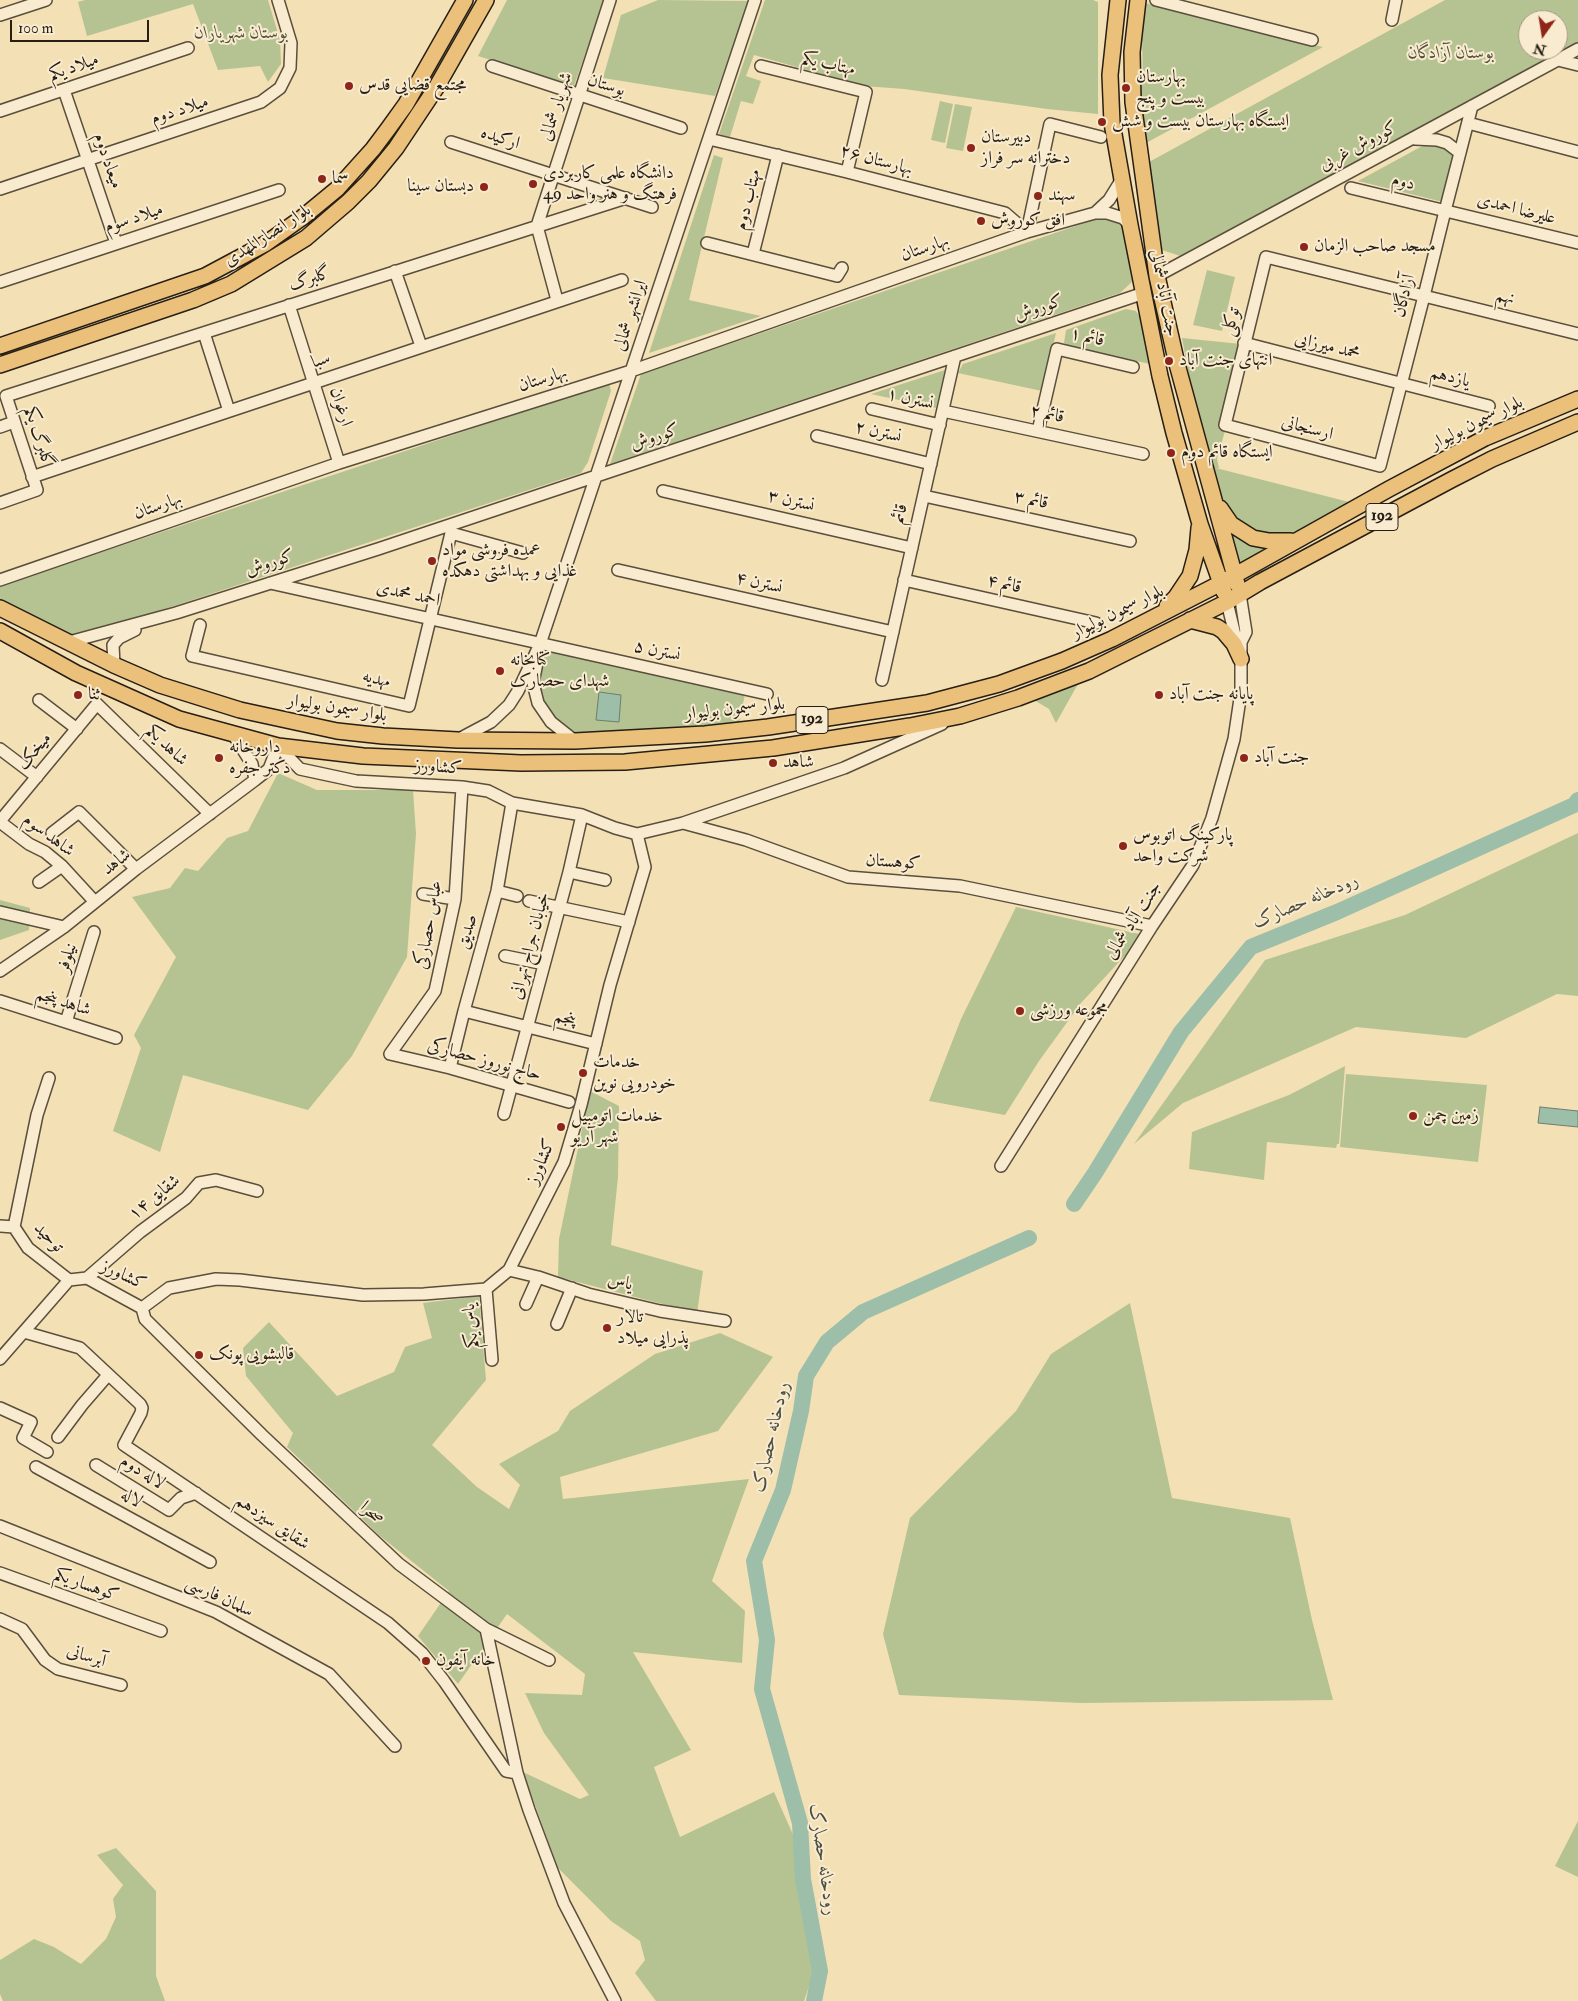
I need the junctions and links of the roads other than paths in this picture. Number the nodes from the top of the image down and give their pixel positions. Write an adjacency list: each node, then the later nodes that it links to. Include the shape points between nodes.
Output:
1 (46, 0): 12 (street)
2 (278, 0): 33 (street, میلاد دوم, via 291,43 290,68 280,88 261,102)
3 (465, 0): 64 (main road, بلوار انصارالمهدی, via 406,104 383,136 337,189 303,217 265,244 205,276)
4 (486, 0): 67 (main road, بلوار انصارالمهدی, via 436,88 396,148 353,197 306,238 231,284 193,300)
5 (755, 0): 27 (street, ایرانشهر شمالی)
6 (1118, 0): 36 (main road, جنت آباد شمالی, via 1110,75 1112,123)
7 (1138, 0): 54 (main road, جنت آباد شمالی, via 1132,52 1133,102)
8 (1156, 0): 11 (street)
9 (1396, 0): 13 (street)
10 (610, 1): 21 (street, شهریار شمالی)
11 (1205, 6): 14 (street)
12 (0, 15)
13 (1392, 20)
14 (1312, 40)
15 (188, 48): 20 (street, میلاد یکم)
16 (1558, 60): 19 (street); 22 (street, کوروش غربی)
17 (492, 66): 21 (street, بوستان)
18 (760, 66): 34 (street, مهتاب یکم, via 866,92)
19 (1578, 66)
20 (64, 90): 23 (street, میلاد یکم); 33 (street, میعاد دوم)
21 (579, 96): 25 (street, بوستان); 35 (street, شهریار شمالی)
22 (1472, 106): 24 (street, آزادگان); 28 (street, کوروش غربی)
23 (0, 111)
24 (1468, 123): 30 (street); 31 (street, آزادگان)
25 (681, 128)
26 (1100, 137): 46 (street, via 1050,124)
27 (708, 139): 32 (street, بهارستان ۲۶); 69 (street, ایرانشهر شمالی)
28 (1411, 140): 31 (street, via 1437,140); 54 (street, کوروش غربی)
29 (451, 142): 35 (street, ارکیده)
30 (1578, 152)
31 (1460, 153): 42 (street, آزادگان)
32 (778, 155): 34 (street, بهارستان ۲۶); 50 (street, مهتاب دوم)
33 (88, 160): 38 (street, میلاد دوم); 49 (street, میعاد دوم)
34 (847, 172): 46 (street, بهارستان ۲۶, via 1004,213)
35 (553, 175): 40 (street, ارکیده); 45 (street, شهریار شمالی)
36 (1122, 179): 43 (street); 44 (main road, جنت آباد شمالی)
37 (1351, 188): 42 (street, دوم)
38 (0, 190)
39 (278, 190): 49 (street, میلاد سوم)
40 (626, 198): 41 (street, ارکیده); 45 (street, گلبرگ)
41 (652, 207)
42 (1445, 211): 48 (street, علیرضا احمدی); 58 (street, آزادگان)
43 (1096, 213): 44 (street, بهارستان, via 1123,218); 46 (street, بهارستان)
44 (1130, 225): 57 (main road, جنت آباد شمالی)
45 (537, 226): 53 (street, گلبرگ); 59 (street)
46 (1027, 232): 69 (street, بهارستان)
47 (707, 243): 50 (street, مهتاب دوم)
48 (1578, 243)
49 (116, 244): 56 (street, میلاد سوم)
50 (753, 254): 52 (street, مهتاب دوم, via 837,276)
51 (1266, 257): 58 (street, نهم); 63 (street, توکلی)
52 (842, 268)
53 (395, 272): 60 (street, گلبرگ); 65 (street)
54 (1157, 276): 93 (main road, جنت آباد شمالی, via 1177,364)
55 (622, 280): 59 (street, سبا)
56 (0, 282)
57 (1144, 293): 66 (street, کوروش); 95 (main road, جنت آباد شمالی, via 1160,376)
58 (1424, 296): 62 (street, نهم); 71 (street, آزادگان)
59 (557, 300): 65 (street, سبا)
60 (289, 306): 61 (street, گلبرگ); 70 (street, ارغوان)
61 (204, 332): 72 (street, گلبرگ); 76 (street)
62 (1578, 334)
63 (1244, 344): 71 (street, محمد میرزایی); 81 (street, توکلی)
64 (0, 346)
65 (422, 346): 70 (street, سبا)
66 (955, 356): 77 (street, قائم); 90 (street, کوروش)
67 (0, 365)
68 (1133, 367): 83 (street, قائم ۱, via 1057,349)
69 (631, 371): 86 (street, بهارستان); 90 (street, ایرانشهر شمالی)
70 (313, 382): 76 (street, سبا); 86 (street, ارغوان)
71 (1401, 384): 74 (street, یازدهم); 88 (street, آزادگان)
72 (6, 396): 78 (street, گلبرگ یکم)
73 (1578, 399): 97 (main road, بلوار سیمون بولیوار / 192, via 1485,438)
74 (1489, 406)
75 (872, 409): 80 (street, نسترن ۱)
76 (229, 410): 89 (street, سبا)
77 (943, 411): 80 (street, قائم); 83 (street, قائم ۲)
78 (14, 422): 82 (street); 89 (street, گلبرگ یکم)
79 (1578, 422): 105 (main road, 192, via 1484,464)
80 (940, 425): 87 (street, قائم)
81 (1225, 425): 88 (street, ارسنجانی)
82 (0, 427)
83 (1038, 432): 85 (street, قائم ۲)
84 (818, 436): 87 (street, نسترن ۲)
85 (1143, 454)
86 (339, 463): 102 (street, بهارستان)
87 (931, 464): 92 (street, قائم)
88 (1380, 466)
89 (32, 477): 94 (street, گلبرگ یکم, via 37,490)
90 (596, 477): 104 (street, کوروش); 118 (street, ایرانشهر شمالی)
91 (663, 491): 98 (street, نسترن ۳)
92 (924, 496): 96 (street, قائم ۳); 98 (street, قائم)
93 (1215, 500): 97 (main road, via 1232,524 1253,538); 101 (main road, جنت آباد شمالی)
94 (0, 503)
95 (1200, 524): 101 (main road, جنت آباد شمالی); 109 (main road, via 1190,576 1176,598)
96 (1130, 541)
97 (1294, 541): 101 (main road, بلوار سیمون بولیوار / 192)
98 (912, 548): 103 (street, قائم)
99 (524, 553): 110 (street, مهدیه, via 451,533)
100 (618, 570): 115 (street, نسترن ۴)
101 (1227, 579): 105 (main road, جنت آباد شمالی); 106 (main road, جنت آباد شمالی); 109 (main road, بلوار سیمون بولیوار / 192)
102 (0, 580)
103 (904, 580): 112 (street, قائم ۴); 115 (street, قائم)
104 (268, 583): 108 (street, کوروش); 110 (street, احمد محمدی)
105 (1240, 594): 106 (main road, 192); 117 (street, جنت آباد شمالی, via 1246,632)
106 (1227, 602): 111 (main road, 192); 117 (street, جنت آباد شمالی, via 1235,635)
107 (0, 608): 116 (main road, بلوار سیمون بولیوار / 192)
108 (176, 613): 116 (street); 120 (street, via 119,638 113,645)
109 (1157, 614): 129 (main road, بلوار سیمون بولیوار / 192, via 1062,661 999,684 927,703 705,734)
110 (430, 618): 113 (street, مهدیه, via 409,706 192,656); 118 (street, احمد محمدی)
111 (1190, 620): 119 (main road, via 1218,627 1234,644); 125 (main road, 192, via 1088,671)
112 (1096, 624)
113 (200, 625)
114 (0, 631): 127 (main road, 192, via 76,673 179,719)
115 (892, 632): 121 (street, قائم)
116 (68, 642): 120 (main road, بلوار سیمون بولیوار / 192)
117 (1242, 642): 119 (street, جنت آباد شمالی)
118 (540, 644): 122 (street, نسترن ۵); 128 (street, via 509,705 491,722); 129 (street, via 533,684 538,703 551,722)
119 (1241, 659): 156 (street, جنت آباد شمالی, via 1234,739 1212,818 1193,865)
120 (114, 665): 128 (main road, بلوار سیمون بولیوار / 192, via 160,685 283,720 337,731)
121 (882, 680)
122 (767, 694)
123 (39, 700): 126 (street)
124 (97, 704): 126 (street, میخک); 136 (street, شاهد یکم)
125 (960, 716): 130 (main road, 192, via 773,748 625,762 522,763 388,758); 139 (street, via 844,768)
126 (77, 729): 132 (street, میخک)
127 (233, 734): 130 (main road, 192); 133 (street, via 252,764)
128 (458, 740): 129 (main road, بلوار سیمون بولیوار / 192)
129 (575, 741)
130 (278, 746): 133 (street, شاهد, via 269,769); 134 (street, کشاورز, via 300,768 356,780)
131 (0, 749): 132 (street)
132 (37, 777): 138 (street, میخک)
133 (255, 780): 136 (street, شاهد)
134 (462, 786): 135 (street, کشاورز, via 488,791); 150 (street, عباس حصارکی)
135 (512, 803): 137 (street, کشاورز); 147 (street, صدیق)
136 (210, 814): 143 (street, شاهد)
137 (582, 814): 141 (street, کشاورز); 144 (street, خیابان جراح تهرانی)
138 (0, 822): 142 (street, شاهد سوم)
139 (683, 823): 141 (street, کوهستان); 156 (street, کوهستان, via 746,840 848,877 960,886)
140 (52, 833): 143 (street, via 79,812)
141 (637, 834): 155 (street, کشاورز, via 645,867)
142 (62, 866): 146 (street); 152 (street, شاهد سوم)
143 (136, 869): 152 (street, شاهد)
144 (569, 872): 145 (street); 153 (street, خیابان جراح تهرانی)
145 (605, 880)
146 (39, 882)
147 (497, 891): 149 (street); 163 (street, صدیق)
148 (423, 894): 150 (street)
149 (517, 896)
150 (455, 899): 168 (street, عباس حصارکی, via 435,991)
151 (529, 901): 153 (street)
152 (95, 902): 157 (street, شاهد)
153 (559, 906): 155 (street); 160 (street, خیابان جراح تهرانی)
154 (0, 912): 157 (street)
155 (629, 922): 167 (street, کشاورز)
156 (1152, 926): 174 (street, جنت آباد شمالی)
157 (64, 927): 161 (street, شاهد)
158 (94, 932): 164 (street, نیلوفر)
159 (505, 956): 160 (street)
160 (544, 964): 165 (street, خیابان جراح تهرانی)
161 (0, 971)
162 (0, 1001): 164 (street, شاهد پنجم)
163 (464, 1011): 165 (street, پنجم); 169 (street, صدیق)
164 (66, 1022): 166 (street, شاهد پنجم)
165 (527, 1028): 167 (street, پنجم); 171 (street, خیابان جراح تهرانی)
166 (116, 1038)
167 (596, 1044): 178 (street, کشاورز, via 564,1162)
168 (390, 1054): 169 (street, حاج نوروز حصارکی)
169 (450, 1068): 171 (street, حاج نوروز حصارکی)
170 (49, 1078): 177 (street)
171 (512, 1086): 172 (street, حاج نوروز حصارکی); 173 (street, خیابان جراح تهرانی)
172 (569, 1102)
173 (504, 1114)
174 (1001, 1166)
175 (257, 1191): 180 (street, شقایق ۱۴, via 216,1180 200,1183 186,1198)
176 (0, 1226): 177 (street, توحید)
177 (14, 1228): 181 (street, توحید, via 28,1248)
178 (509, 1270): 179 (street, یاس); 183 (street, کشاورز)
179 (538, 1277): 182 (street, یاس); 184 (street)
180 (86, 1278): 181 (street, کشاورز); 185 (street, کشاورز)
181 (69, 1280): 188 (street)
182 (572, 1288): 186 (street, یاس, via 660,1311); 187 (street)
183 (486, 1289): 185 (street, کشاورز, via 363,1295 216,1280 169,1288); 190 (street, یاس یکم)
184 (526, 1304)
185 (142, 1308): 202 (street, صحرا, via 151,1326 399,1564)
186 (724, 1321)
187 (557, 1324)
188 (24, 1332): 189 (street); 191 (street, شقایق سیزدهم, via 80,1348)
189 (0, 1359)
190 (492, 1360)
191 (108, 1375): 193 (street); 197 (street, شقایق سیزدهم, via 142,1408 124,1444)
192 (0, 1408): 194 (street, via 31,1422 23,1438)
193 (58, 1437)
194 (47, 1452)
195 (96, 1465): 197 (street, لاله دوم, via 170,1510 181,1498)
196 (36, 1467): 199 (street, لاله)
197 (196, 1493): 207 (street, شقایق سیزدهم, via 388,1623 422,1653 444,1680 506,1771)
198 (0, 1526): 206 (street, سلمان فارسی, via 216,1612 329,1674)
199 (210, 1562)
200 (0, 1573): 203 (street, کوهسار یکم)
201 (0, 1619): 205 (street, آبرسانی, via 22,1629 45,1660 58,1669)
202 (486, 1629): 204 (street, صحرا); 207 (street)
203 (161, 1631)
204 (549, 1660)
205 (120, 1685)
206 (395, 1746)
207 (517, 1773): 208 (street, via 564,1903)
208 (615, 2001)

